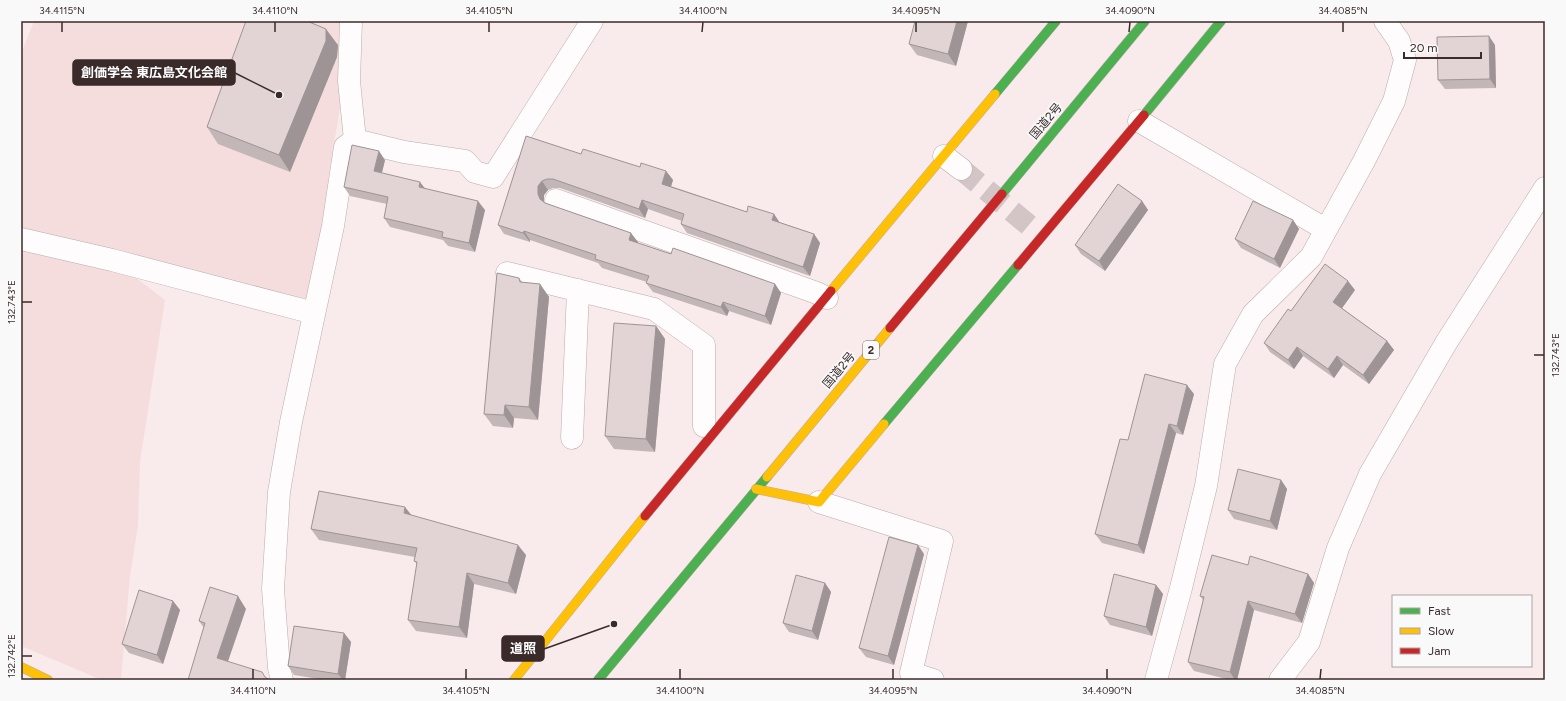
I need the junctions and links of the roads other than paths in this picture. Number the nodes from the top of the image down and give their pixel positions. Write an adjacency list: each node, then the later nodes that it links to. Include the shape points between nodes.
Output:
1 (350, 21): 8 (street, via 349,81)
2 (592, 21): 8 (street, via 493,177 475,172 465,161 404,152)
3 (1056, 21): 9 (main road)
4 (1145, 21): 21 (main road, 国道2号 / 2)
5 (1221, 21): 7 (main road)
6 (1385, 21): 13 (street, via 1399,41 1406,60 1394,102)
7 (1139, 121): 13 (street); 22 (main road, via 1036,232)
8 (355, 140): 18 (street, via 345,147 333,226)
9 (944, 156): 10 (street); 17 (main road)
10 (961, 168)
11 (1545, 188): 30 (street, via 1446,343 1370,474 1338,548 1309,642)
12 (556, 200): 17 (street)
13 (1325, 229): 29 (street, via 1311,257 1253,314 1225,364 1206,486)
14 (21, 239): 18 (street)
15 (507, 273): 16 (street)
16 (578, 290): 19 (street, via 654,309 704,345); 20 (street)
17 (827, 298): 26 (main road, via 670,485)
18 (314, 313): 25 (street, via 279,492 273,589)
19 (704, 426)
20 (572, 438)
21 (756, 489): 22 (main road); 27 (main road, 国道2号 / 2)
22 (819, 502): 28 (street, via 942,541 911,673)
23 (21, 667): 24 (main road)
24 (48, 680)
25 (282, 680)
26 (514, 680)
27 (598, 680)
28 (933, 680)
29 (1156, 680)
30 (1280, 680)

